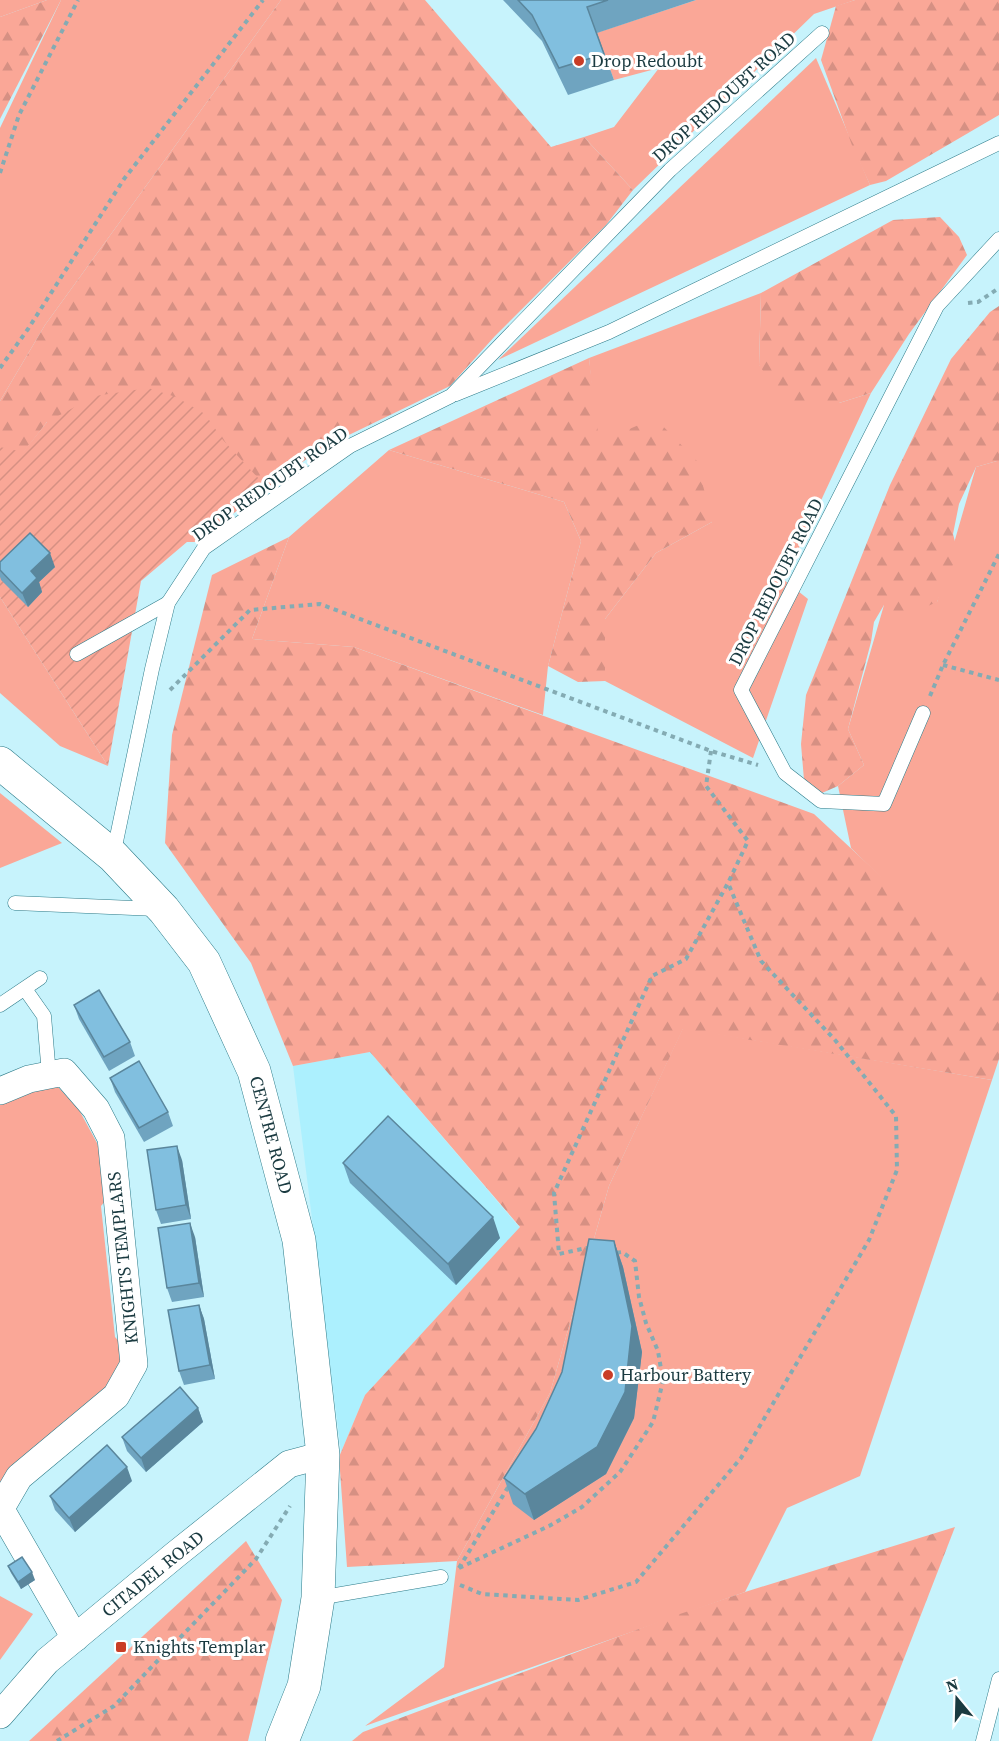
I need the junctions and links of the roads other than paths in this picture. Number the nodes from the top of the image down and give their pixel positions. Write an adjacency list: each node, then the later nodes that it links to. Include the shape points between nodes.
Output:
1 (822, 33): 4 (lane, DROP REDOUBT ROAD, via 670,170)
2 (999, 142): 4 (lane, DROP REDOUBT ROAD, via 609,332)
3 (999, 239): 7 (lane, DROP REDOUBT ROAD, via 937,306 741,690 785,773 821,801 884,804)
4 (451, 396): 5 (lane, DROP REDOUBT ROAD, via 350,446 204,548)
5 (168, 603): 6 (lane); 9 (lane, DROP REDOUBT ROAD)
6 (77, 654)
7 (923, 713)
8 (0, 763): 9 (street, CENTRE ROAD)
9 (113, 856): 11 (street, CENTRE ROAD)
10 (15, 903): 11 (lane)
11 (164, 910): 17 (street, CENTRE ROAD, via 204,962 254,1071 299,1240)
12 (40, 978): 13 (lane)
13 (25, 989): 14 (lane); 15 (lane, via 44,1016)
14 (0, 1005)
15 (49, 1075): 16 (street); 18 (street, KNIGHTS TEMPLARS, via 64,1072 96,1109 111,1138 134,1364 116,1396 19,1477)
16 (0, 1091)
17 (323, 1455): 20 (street, CENTRE ROAD); 21 (street, CITADEL ROAD, via 289,1464)
18 (0, 1508): 21 (street, KNIGHTS TEMPLARS)
19 (441, 1577): 20 (lane)
20 (318, 1598): 24 (street, CENTRE ROAD, via 304,1686)
21 (75, 1638): 23 (street, CITADEL ROAD, via 47,1661)
22 (999, 1679): 25 (lane)
23 (0, 1715)
24 (282, 1741)
25 (982, 1741)

